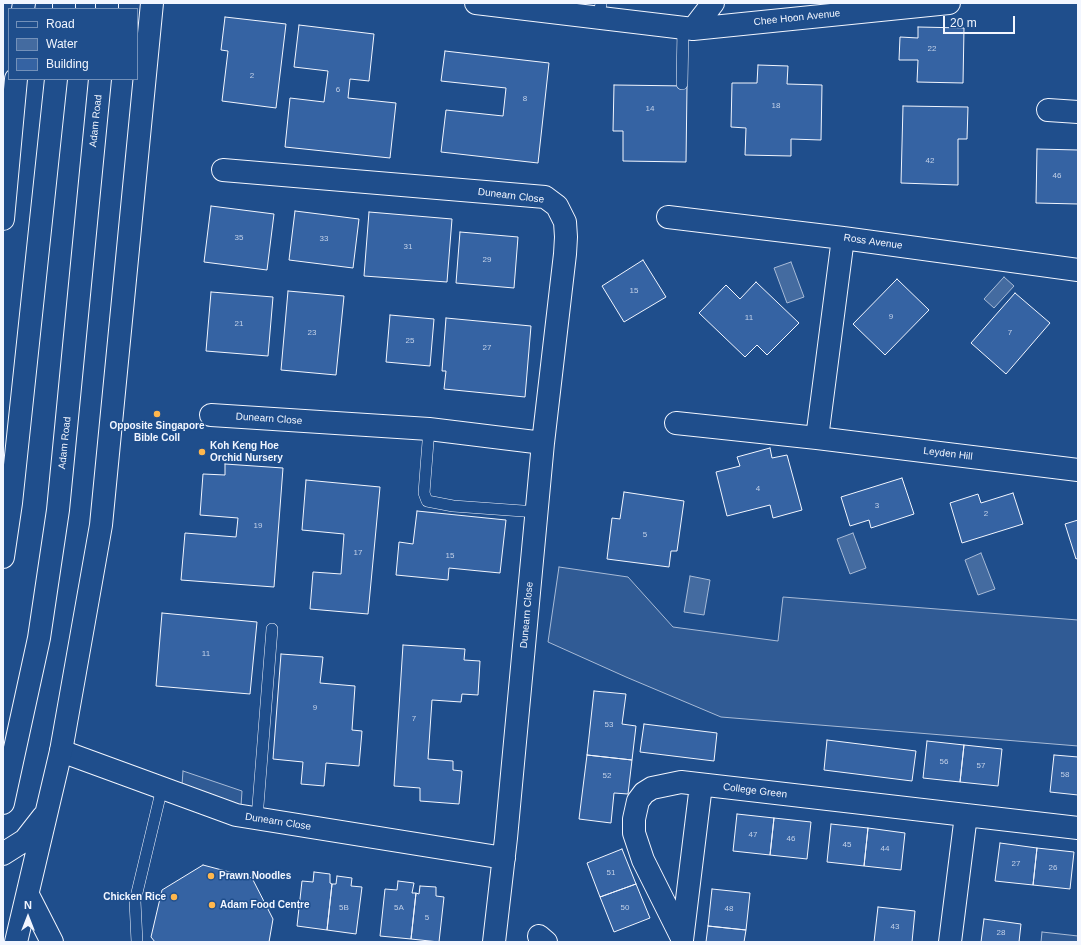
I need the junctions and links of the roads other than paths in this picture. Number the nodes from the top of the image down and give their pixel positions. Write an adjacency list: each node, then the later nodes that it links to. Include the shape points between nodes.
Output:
1 (152, 3): 27 (main road, via 101,525)
2 (476, 3): 5 (main road, Chee Hoon Avenue)
3 (713, 3): 6 (main road)
4 (949, 3): 6 (main road, Chee Hoon Avenue)
5 (600, 10): 6 (main road, Chee Hoon Avenue)
6 (688, 28): 10 (lane)
7 (16, 80): 15 (main road)
8 (56, 80): 25 (main road)
9 (100, 80): 30 (main road, Adam Road, via 58,510 39,638)
10 (682, 84)
11 (1048, 110): 12 (main road)
12 (1078, 112)
13 (223, 170): 22 (main road, Dunearn Close, via 545,197 557,206 565,222 565,254)
14 (668, 217): 16 (main road, Ross Avenue)
15 (3, 219)
16 (843, 238): 17 (main road, Ross Avenue); 21 (main road)
17 (1078, 270)
18 (211, 415): 20 (main road, Dunearn Close)
19 (676, 423): 21 (main road, Leyden Hill)
20 (429, 429): 22 (main road, Dunearn Close); 24 (lane, via 424,493 427,501 454,506)
21 (817, 438): 23 (main road, Leyden Hill)
22 (543, 443): 24 (main road, Dunearn Close)
23 (1078, 470)
24 (537, 512): 36 (main road, Dunearn Close)
25 (3, 556)
26 (272, 629): 33 (lane)
27 (61, 751): 29 (main road, Dunearn Close); 31 (main road)
28 (701, 785): 32 (main road, College Green); 38 (main road); 38 (main road, College Green, via 681,782 652,788 638,801 634,819 634,833 643,860)
29 (162, 788): 33 (main road, Dunearn Close, via 236,815); 41 (lane, via 136,901)
30 (3, 803)
31 (46, 813): 35 (main road, via 25,840); 37 (main road)
32 (966, 815): 34 (main road, College Green); 43 (main road)
33 (256, 818): 36 (main road, Dunearn Close)
34 (1078, 828)
35 (3, 854)
36 (504, 858): 42 (main road, Dunearn Close)
37 (28, 895): 39 (main road); 40 (main road)
38 (682, 940)
39 (16, 942)
40 (52, 942)
41 (137, 942)
42 (494, 942)
43 (950, 942)

